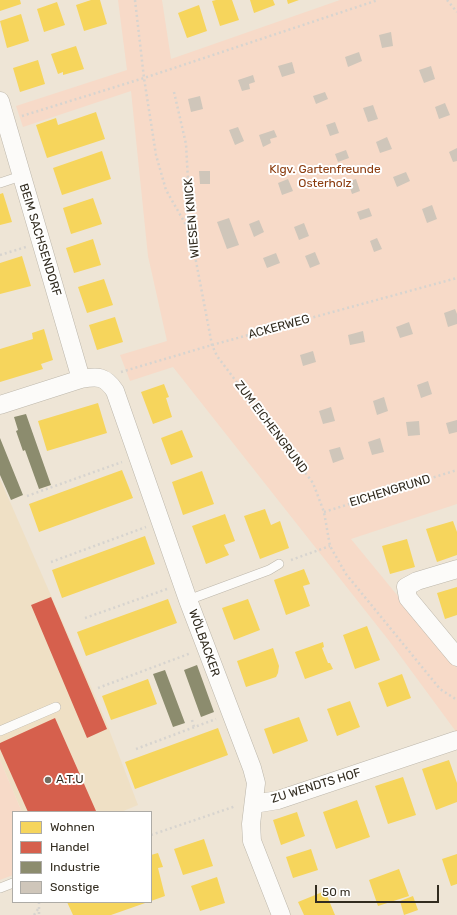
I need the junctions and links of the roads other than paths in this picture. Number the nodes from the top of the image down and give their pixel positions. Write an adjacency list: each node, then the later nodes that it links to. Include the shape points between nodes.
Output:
1 (0, 101): 2 (street, BEIM SACHSENDORF)
2 (22, 176): 3 (lane); 4 (street, BEIM SACHSENDORF)
3 (0, 183)
4 (81, 378): 5 (street); 8 (street, WÖLBACKER, via 101,378 109,382 115,391)
5 (0, 405)
6 (279, 564): 8 (lane, via 269,570)
7 (457, 569): 9 (street, via 406,587 408,598)
8 (186, 592): 13 (street, WÖLBACKER, via 254,775)
9 (457, 657)
10 (56, 707): 11 (lane)
11 (0, 731)
12 (457, 740): 13 (street, ZU WENDTS HOF, via 278,800)
13 (254, 804): 16 (street, WÖLBACKER, via 252,841)
14 (12, 883): 15 (lane)
15 (0, 888)
16 (281, 915)

